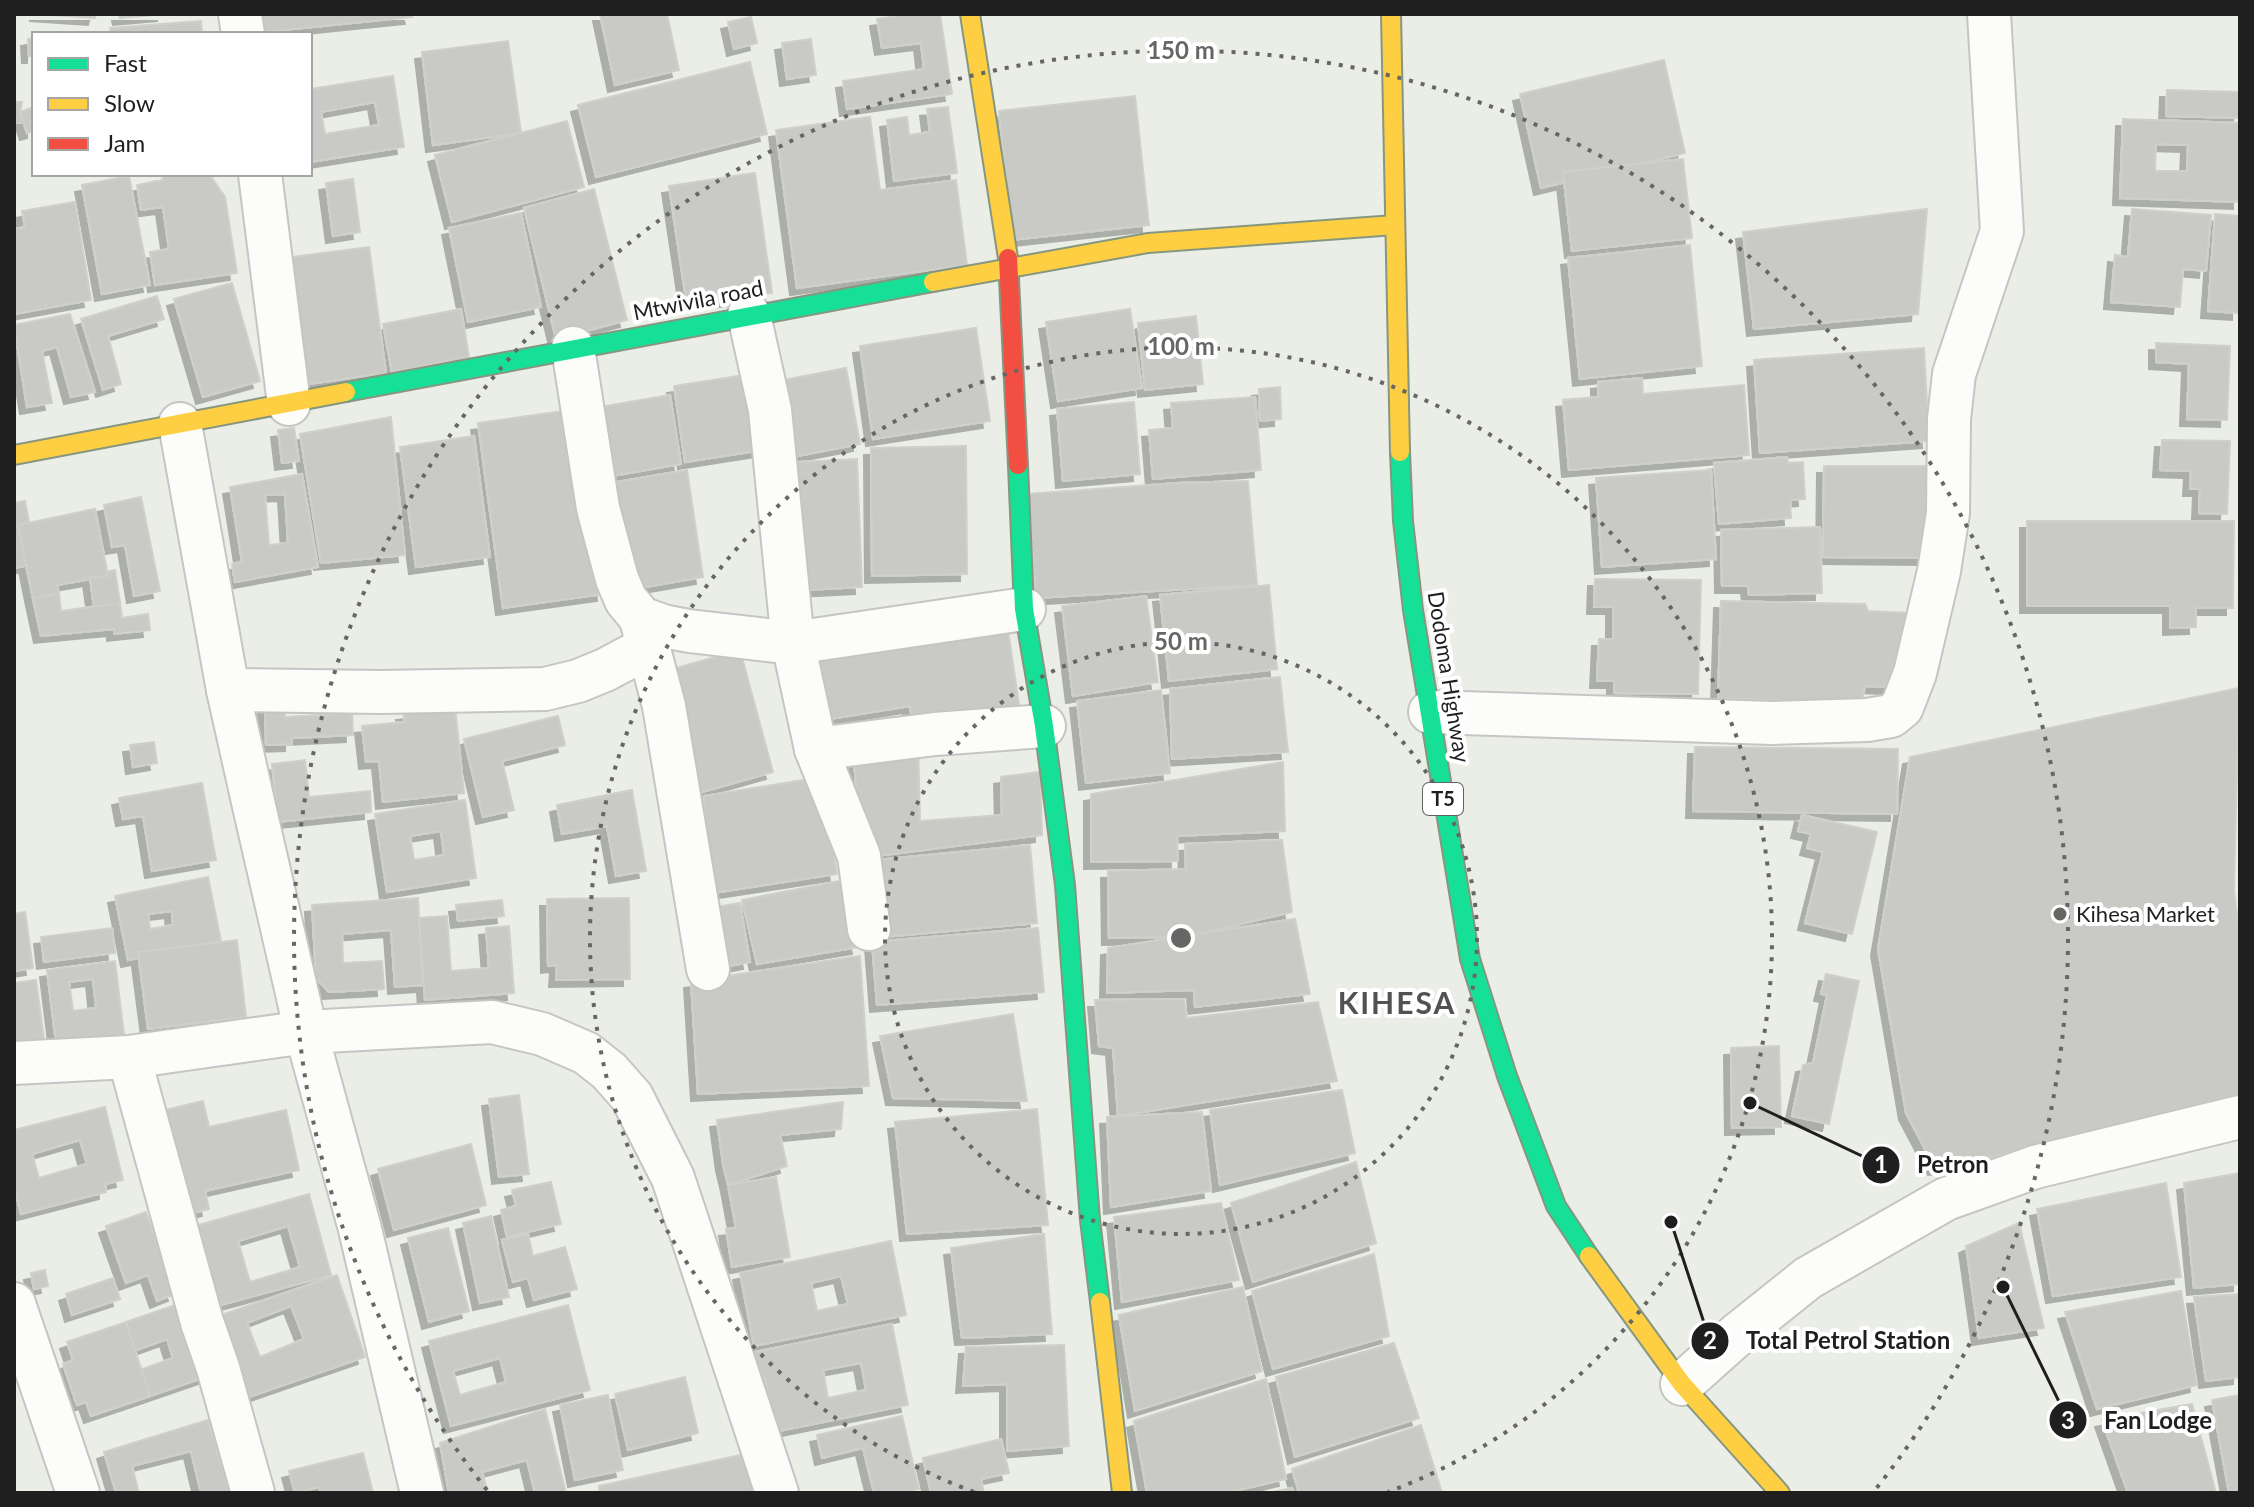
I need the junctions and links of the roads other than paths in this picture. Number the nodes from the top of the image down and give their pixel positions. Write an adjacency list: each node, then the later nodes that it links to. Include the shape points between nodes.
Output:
1 (970, 14): 6 (main road)
2 (1391, 14): 5 (main road, Dodoma Highway / T5)
3 (1989, 14): 16 (street, via 2002,231 1954,374 1948,513 1939,571 1902,707 1891,716 1867,720 1772,723)
4 (260, 176): 9 (street)
5 (1395, 225): 6 (main road, Mtwivila road, via 1148,243); 16 (main road, Dodoma Highway / T5, via 1403,521)
6 (1010, 268): 7 (main road, Mtwivila road); 12 (main road)
7 (749, 315): 8 (main road, Mtwivila road); 14 (street, via 770,410)
8 (573, 348): 9 (main road, Mtwivila road); 13 (street, via 602,522 617,579)
9 (289, 404): 10 (main road, Mtwivila road)
10 (180, 424): 11 (main road, Mtwivila road); 15 (street)
11 (14, 455)
12 (1024, 609): 14 (street); 17 (main road)
13 (645, 632): 14 (street, via 663,626); 15 (street, via 578,681 545,689); 20 (street, via 682,801)
14 (793, 643): 18 (street)
15 (228, 690): 21 (street)
16 (1430, 712): 26 (main road, Dodoma Highway / T5, via 1470,959 1507,1076 1556,1206)
17 (1044, 726): 18 (street); 31 (main road, via 1065,885 1090,1220)
18 (816, 749): 19 (street, via 859,856)
19 (869, 929)
20 (708, 969)
21 (306, 1032): 22 (street); 29 (street, via 360,1229); 30 (street, via 492,1022 571,1046 609,1071 632,1097 673,1178)
22 (129, 1057): 23 (street); 28 (street)
23 (14, 1063)
24 (2240, 1117): 26 (street, via 2035,1167 1946,1199 1808,1278)
25 (14, 1304): 27 (street)
26 (1682, 1384): 32 (main road, Dodoma Highway / T5)
27 (78, 1493)
28 (253, 1493)
29 (422, 1493)
30 (777, 1493)
31 (1122, 1493)
32 (1780, 1493)

